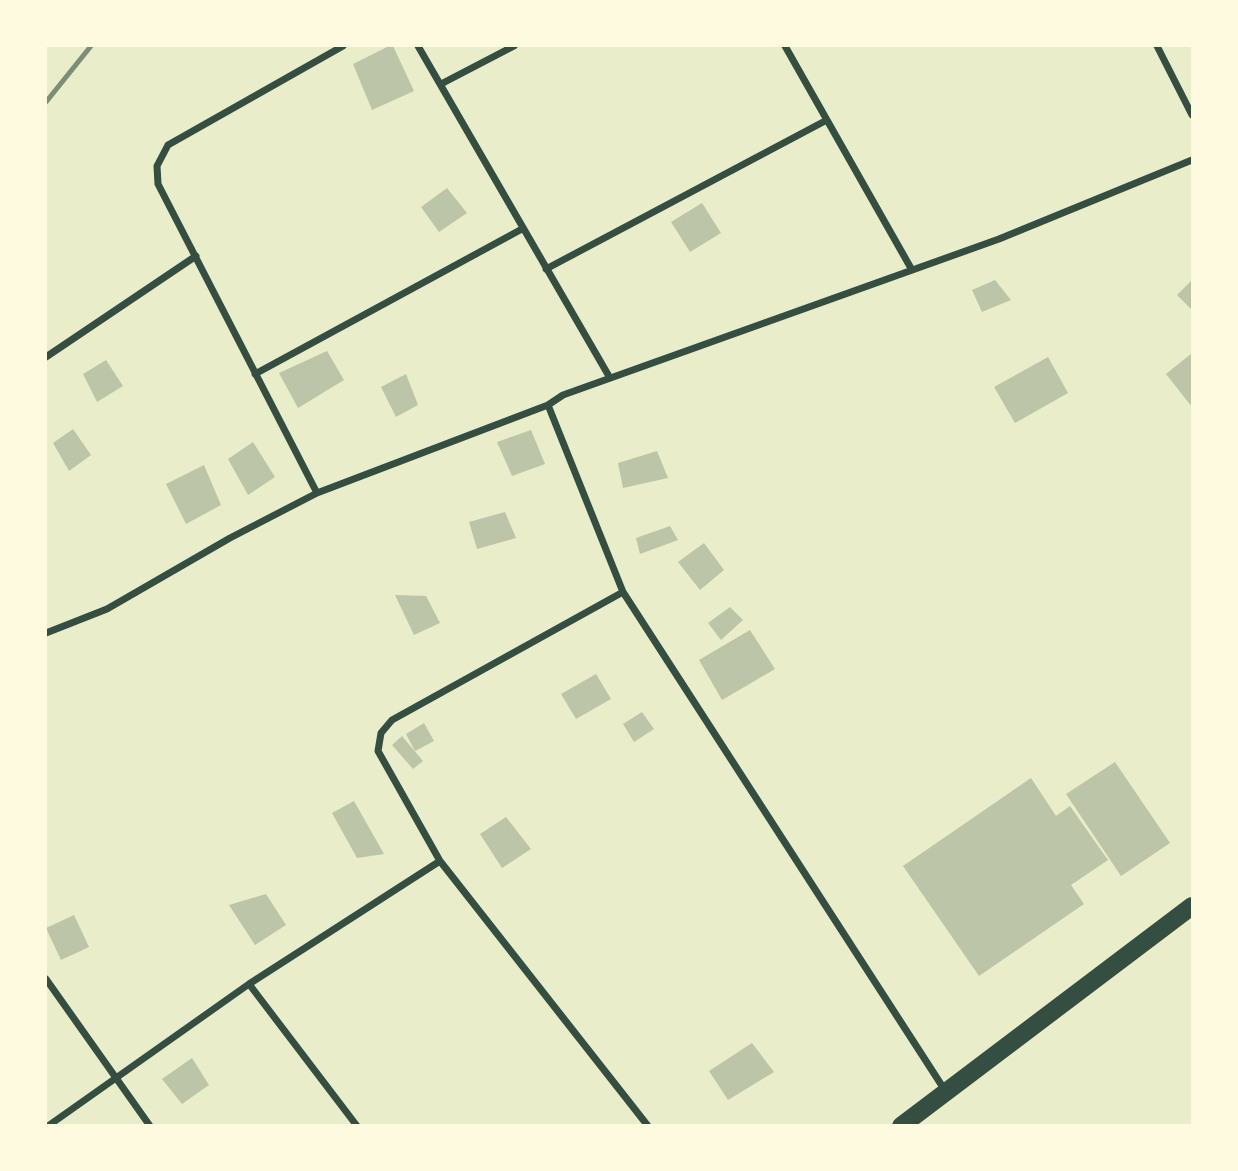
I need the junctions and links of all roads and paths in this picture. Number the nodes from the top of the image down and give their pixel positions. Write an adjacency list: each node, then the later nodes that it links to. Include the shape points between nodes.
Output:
1 (343, 46): 11 (street, via 168,145 157,166 158,184)
2 (418, 46): 6 (street)
3 (514, 46): 6 (street)
4 (785, 46): 8 (street)
5 (1157, 46): 7 (street)
6 (440, 84): 10 (street)
7 (1192, 115)
8 (825, 121): 12 (street); 13 (street)
9 (1192, 160): 13 (street)
10 (522, 229): 12 (street); 15 (street)
11 (196, 256): 14 (street); 15 (street)
12 (546, 269): 16 (street)
13 (912, 270): 16 (street)
14 (46, 357)
15 (255, 374): 18 (street)
16 (610, 378): 17 (street)
17 (548, 405): 18 (street); 19 (street)
18 (317, 493): 20 (street, via 107,610)
19 (623, 592): 21 (street, via 393,720 381,733 378,751); 26 (street)
20 (46, 633)
21 (440, 861): 24 (street); 30 (street)
22 (1192, 906): 26 (highway)
23 (46, 979): 25 (street)
24 (249, 984): 25 (street); 29 (street)
25 (115, 1079): 27 (street); 28 (street)
26 (946, 1092): 31 (highway)
27 (48, 1125)
28 (150, 1125)
29 (357, 1125)
30 (648, 1125)
31 (901, 1125)

